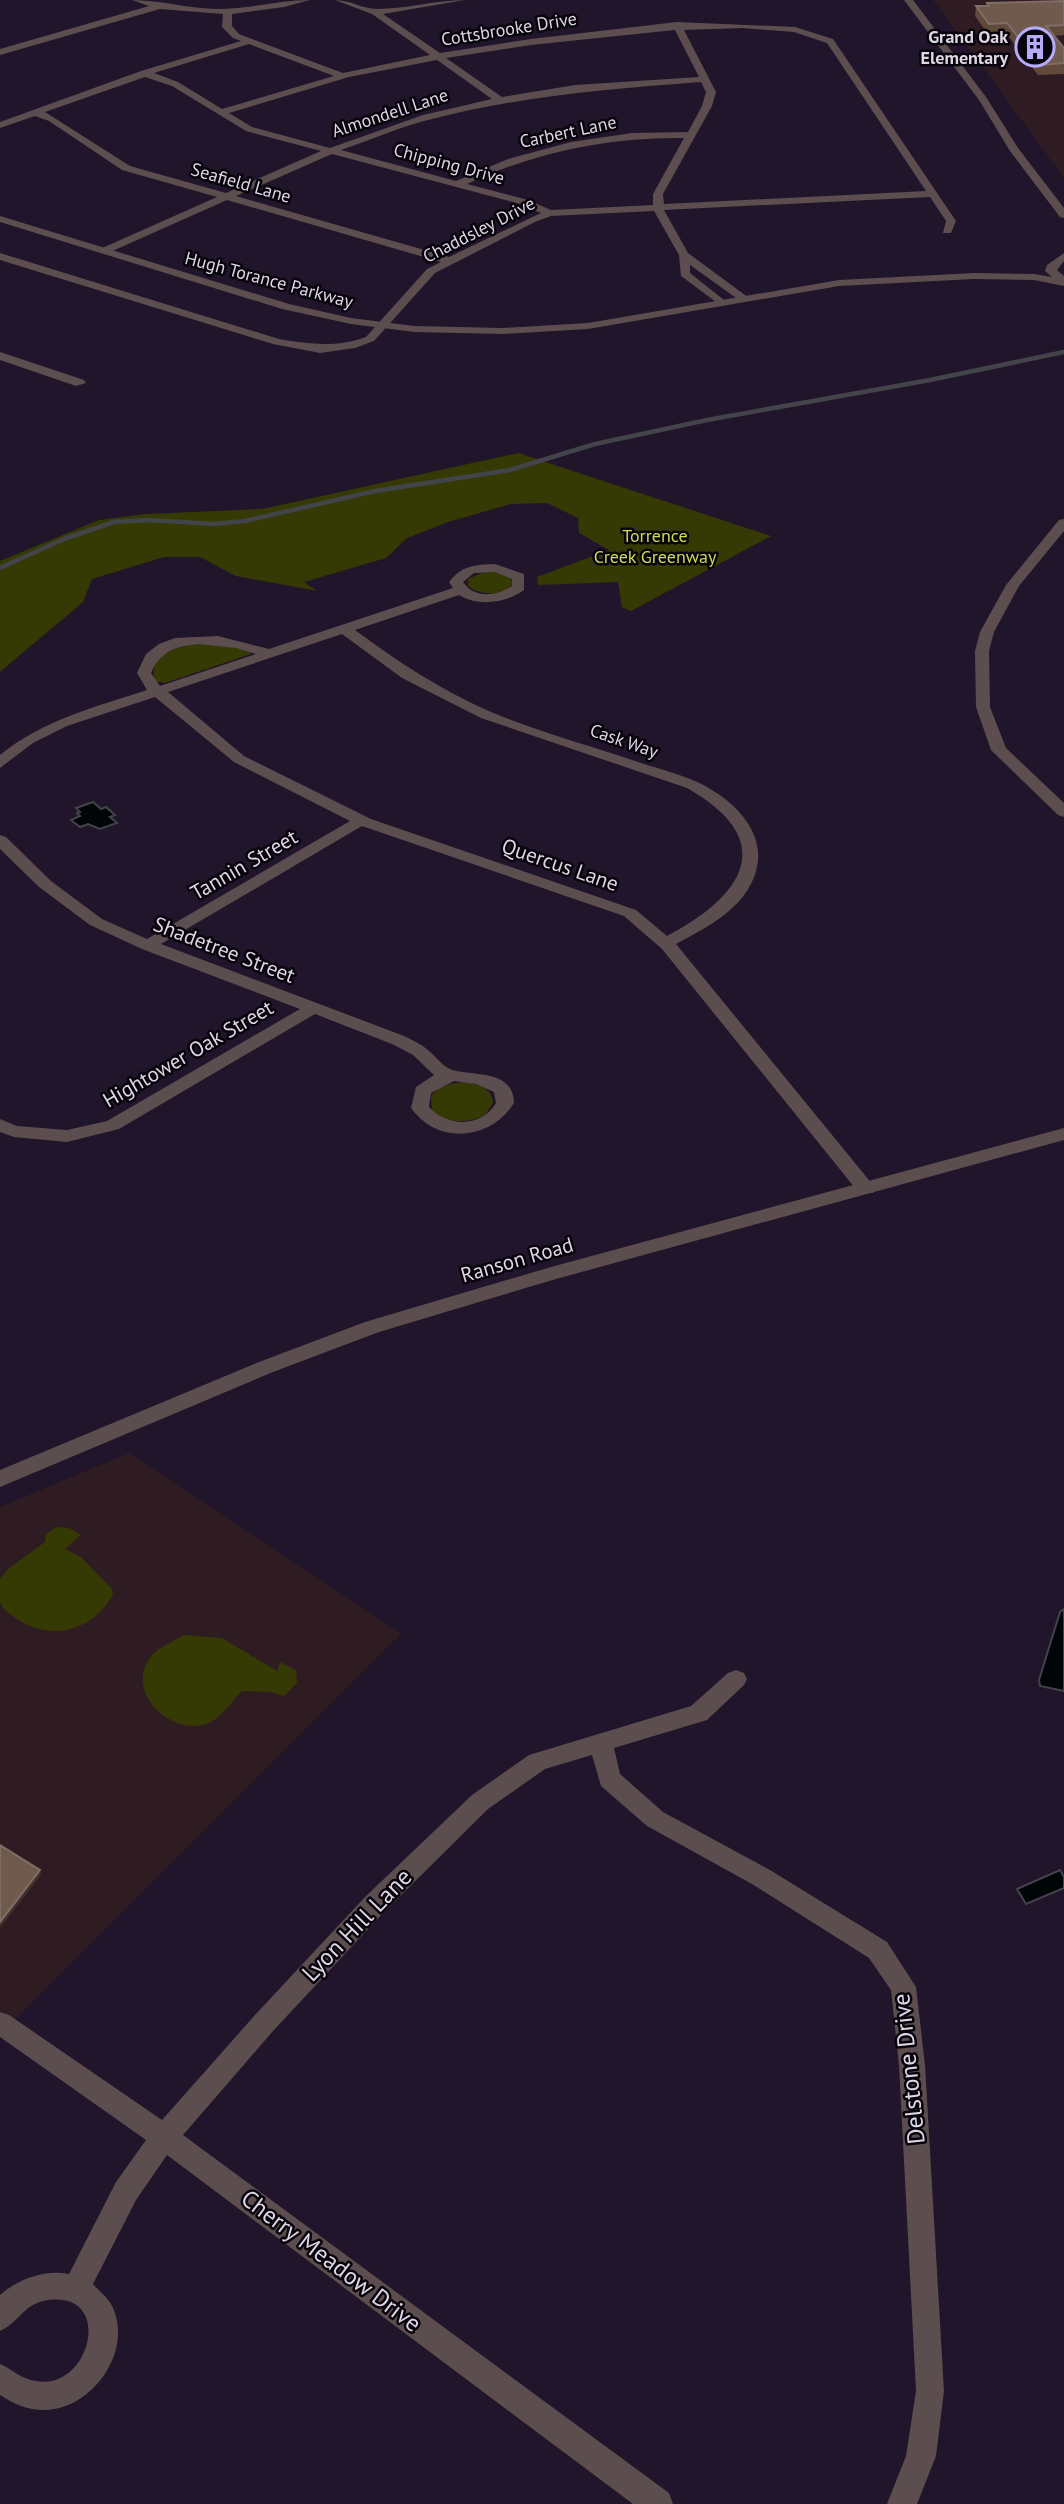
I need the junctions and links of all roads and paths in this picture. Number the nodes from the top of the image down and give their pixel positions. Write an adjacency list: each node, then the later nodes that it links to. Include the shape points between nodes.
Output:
1 (136, 0): 6 (street)
2 (306, 0): 8 (street)
3 (339, 0): 7 (street)
4 (461, 0): 7 (street)
5 (908, 0): 27 (street)
6 (158, 7): 8 (street); 11 (street)
7 (375, 12): 12 (street)
8 (228, 13): 10 (street, via 230,32)
9 (677, 25): 12 (street, Cottsbrooke Drive, via 587,32); 15 (street); 23 (street, Cottsbrooke Drive, via 775,24 824,36)
10 (250, 41): 13 (street); 14 (street)
11 (0, 52)
12 (437, 57): 14 (street, Cottsbrooke Drive); 16 (street)
13 (144, 73): 17 (street); 18 (street, Chipping Drive, via 175,84)
14 (342, 76): 18 (street, Cottsbrooke Drive)
15 (706, 79): 16 (street, Almondell Lane, via 575,88); 20 (street, via 710,99)
16 (500, 100): 21 (street, Almondell Lane, via 426,117)
17 (35, 112): 19 (street); 24 (street, Seafield Lane, via 126,168)
18 (221, 112): 21 (street, Chipping Drive, via 249,129)
19 (0, 125)
20 (690, 135): 22 (street, Carbert Lane, via 643,136 567,147 504,164); 25 (street, via 661,187)
21 (330, 151): 22 (street, Chipping Drive); 24 (street, Almondell Lane)
22 (458, 184): 26 (street, Chipping Drive, via 534,204)
23 (933, 194): 25 (street, Chaddsley Drive); 29 (street, Cottsbrooke Drive, via 951,221)
24 (228, 197): 30 (street, Almondell Lane); 34 (street, Seafield Lane)
25 (657, 207): 26 (street, Chaddsley Drive); 31 (street)
26 (550, 214): 34 (street, Chaddsley Drive)
27 (1064, 215)
28 (0, 219): 30 (street, Hugh Torance Parkway)
29 (947, 231)
30 (104, 251): 40 (street, Hugh Torance Parkway, via 286,307)
31 (684, 255): 38 (street); 39 (street, via 685,274)
32 (0, 256): 40 (street, Chaddsley Drive, via 290,346 355,345)
33 (1064, 256): 35 (street)
34 (450, 261): 40 (street, Chaddsley Drive, via 425,276)
35 (1052, 265): 36 (street, Hugh Torance Parkway); 37 (street)
36 (974, 276): 37 (street, Hugh Torance Parkway); 38 (street, Hugh Torance Parkway, via 827,284)
37 (1064, 282)
38 (743, 298): 39 (street, Hugh Torance Parkway)
39 (720, 302): 40 (street, Hugh Torance Parkway, via 634,320 546,330)
40 (383, 326)
41 (0, 356): 42 (street)
42 (80, 383)
43 (1064, 523): 49 (street, via 1013,585 986,632 982,651 984,707 999,750)
44 (461, 590): 45 (street)
45 (344, 629): 46 (street); 52 (street, Cask Way, via 407,675 485,715 692,785 728,807 740,820 752,855 744,881 710,919)
46 (269, 654): 47 (street); 47 (street, via 234,641 177,643 157,653 145,667 146,678)
47 (157, 691): 48 (street, via 45,730); 50 (street, Quercus Lane, via 239,759)
48 (0, 763)
49 (1064, 812)
50 (362, 820): 52 (street, Quercus Lane, via 630,913); 53 (street, Tannin Street)
51 (0, 840): 53 (street, Shadetree Street, via 44,884 88,916)
52 (666, 943): 58 (street, Quercus Lane)
53 (148, 945): 54 (street, Shadetree Street)
54 (313, 1008): 55 (street, Shadetree Street, via 398,1040 419,1051); 56 (street, Hightower Oak Street, via 113,1125 67,1136 14,1131)
55 (447, 1077)
56 (0, 1125)
57 (1064, 1134): 58 (street, Ranson Road)
58 (866, 1189): 59 (street, Ranson Road, via 541,1276 372,1327)
59 (0, 1479)
60 (737, 1679): 61 (street, Lyon Hill Lane, via 699,1713)
61 (601, 1744): 63 (street, Lyon Hill Lane, via 537,1762 480,1802 346,1934); 68 (street, Delstone Drive, via 609,1779 655,1819 878,1950 903,1987 912,2065 930,2391 921,2456)
62 (0, 2023): 63 (street, Cherry Meadow Drive)
63 (164, 2137): 64 (street, Lyon Hill Lane, via 126,2191); 67 (street, Cherry Meadow Drive)
64 (76, 2289): 65 (street, via 40,2287 22,2295); 66 (street, via 101,2313 103,2349 95,2366 65,2392 46,2397 27,2396)
65 (0, 2317)
66 (0, 2378)
67 (658, 2504)
68 (902, 2504)

